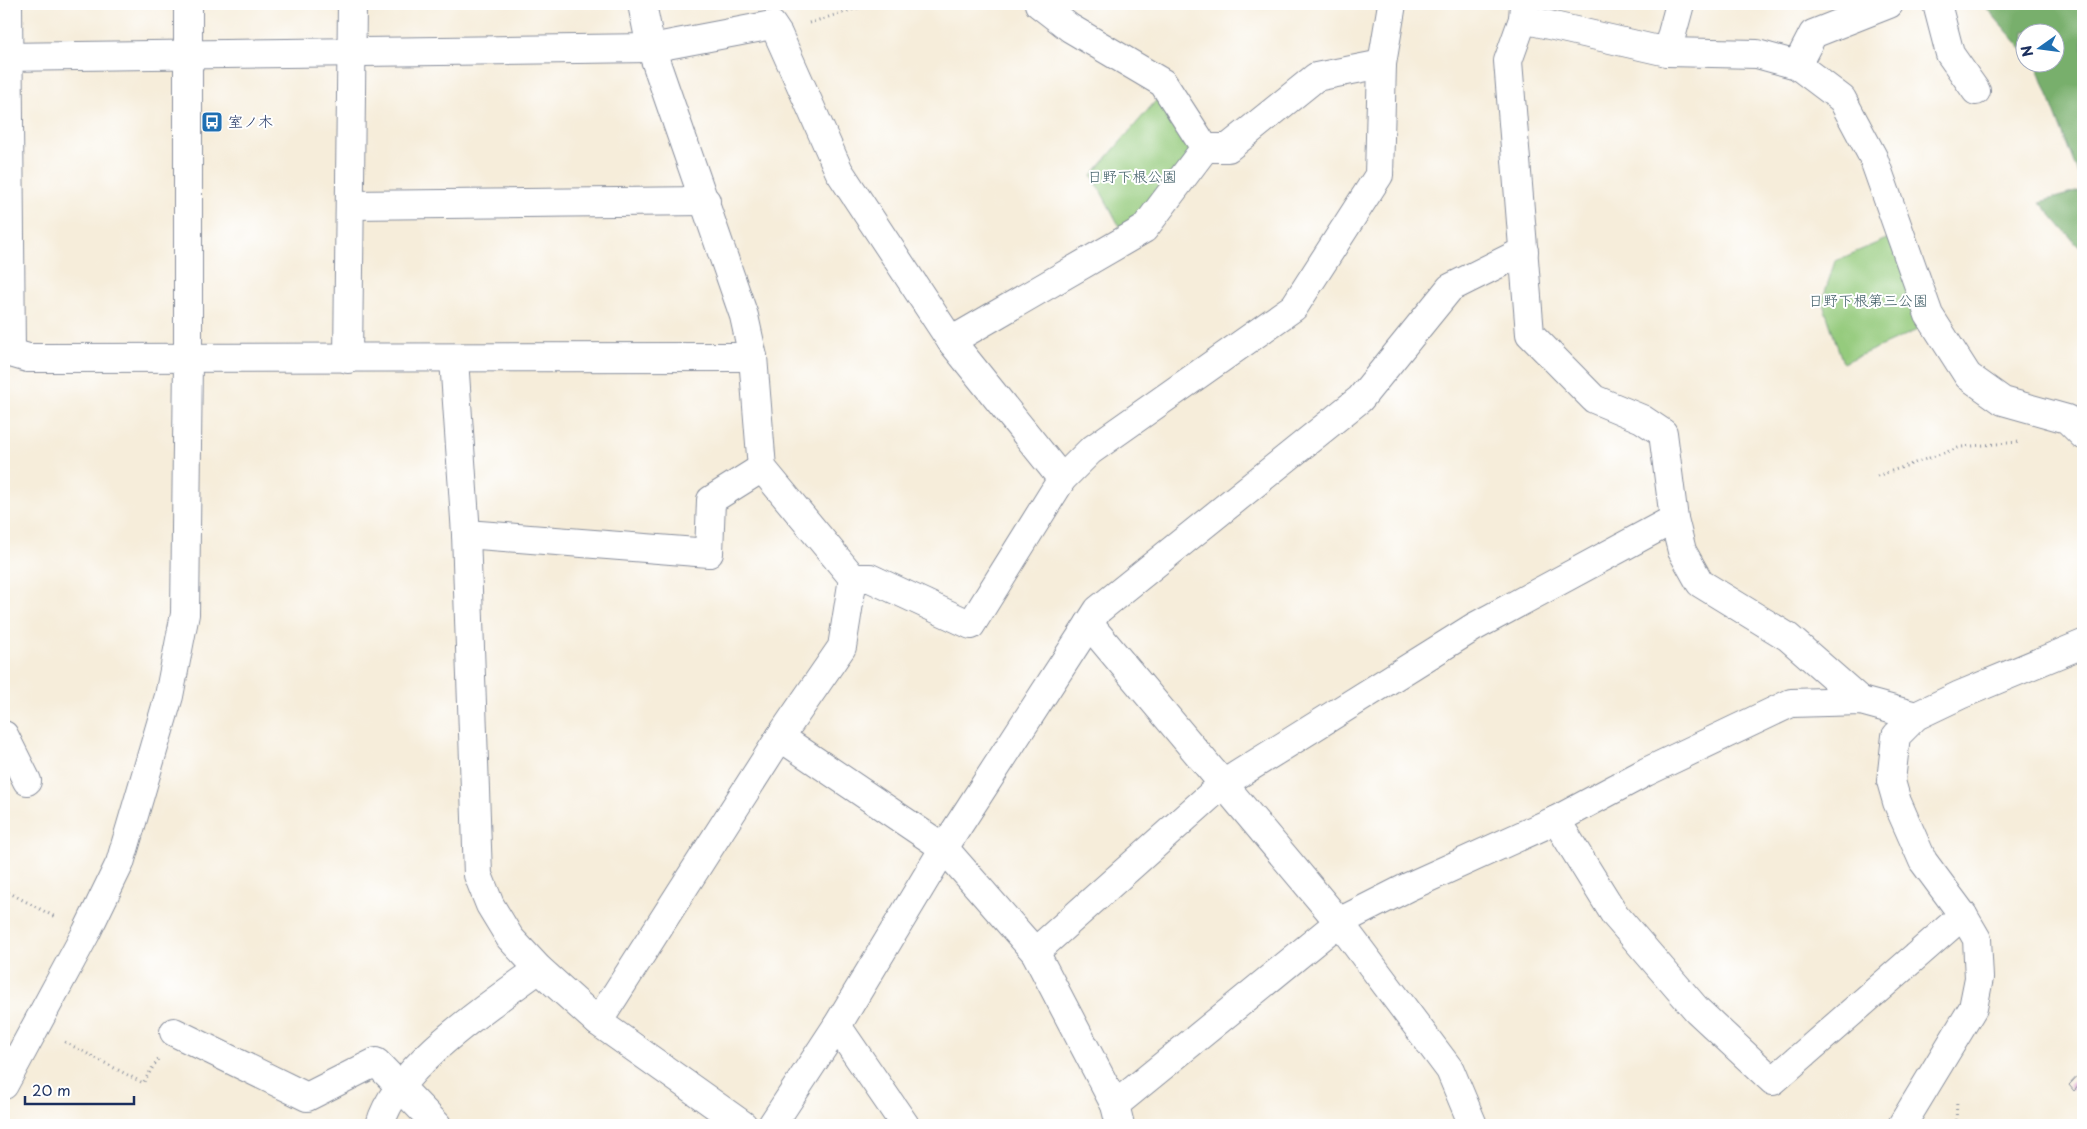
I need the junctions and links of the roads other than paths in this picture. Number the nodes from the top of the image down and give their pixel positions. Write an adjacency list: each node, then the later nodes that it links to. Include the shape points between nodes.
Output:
1 (8, 4): 15 (street)
2 (188, 4): 14 (street)
3 (352, 4): 12 (street)
4 (642, 4): 11 (street)
5 (1039, 4): 19 (street, via 1070,28 1163,83)
6 (1392, 4): 16 (street)
7 (1680, 4): 13 (street)
8 (1889, 4): 17 (street, via 1813,34)
9 (1937, 4): 18 (street, via 1950,54)
10 (1523, 11): 13 (street); 22 (street, via 1508,61)
11 (651, 48): 12 (street); 20 (street); 23 (street, via 772,25 839,171)
12 (351, 52): 14 (street); 21 (street)
13 (1667, 52): 17 (street, via 1757,54)
14 (187, 54): 15 (street); 28 (street)
15 (6, 57): 24 (street)
16 (1382, 64): 19 (street, via 1316,77 1228,148); 31 (street, via 1379,175 1294,307 1090,451)
17 (1797, 66): 29 (street, via 1842,99 1873,157 1929,315 1968,376 2004,401 2067,420)
18 (1976, 91)
19 (1205, 148): 23 (street, via 1144,229)
20 (706, 200): 21 (street); 25 (street, via 744,316)
21 (350, 205): 27 (street)
22 (1524, 251): 32 (street, via 1530,334 1594,399 1642,419 1663,434); 35 (street, via 1450,288 1360,399 1098,610)
23 (951, 341): 31 (street)
24 (8, 352): 28 (street, via 28,358)
25 (753, 357): 26 (street); 30 (street)
26 (454, 358): 27 (street); 33 (street)
27 (348, 359): 28 (street)
28 (188, 360): 52 (street, via 185,614 169,696 120,863)
29 (2083, 435)
30 (762, 468): 33 (street, via 710,500 709,553); 34 (street)
31 (1062, 479): 34 (street, via 971,625 870,578)
32 (1674, 520): 37 (street, via 1682,551 1700,583 1788,637); 42 (street, via 1474,627)
33 (466, 534): 48 (street, via 478,875 490,906 505,930)
34 (853, 578): 40 (street, via 842,647)
35 (1089, 624): 42 (street); 44 (street)
36 (2083, 644): 38 (street)
37 (1861, 701): 38 (street); 43 (street, via 1791,704 1646,772)
38 (1916, 716): 45 (street, via 1896,736 1891,781 1923,861)
39 (4, 735): 41 (street)
40 (780, 737): 44 (street); 49 (street)
41 (27, 781)
42 (1223, 784): 46 (street); 47 (street)
43 (1556, 820): 45 (street, via 1615,915 1697,1010 1773,1081); 46 (street, via 1408,887)
44 (944, 848): 47 (street); 50 (street)
45 (1963, 916): 61 (street, via 1977,940 1979,978 1973,1008)
46 (1340, 922): 54 (street); 60 (street, via 1450,1070)
47 (1035, 952): 54 (street)
48 (538, 969): 49 (street); 53 (street, via 456,1029)
49 (598, 1022): 57 (street)
50 (836, 1026): 58 (street); 59 (street)
51 (174, 1032): 53 (street, via 307,1097 376,1062)
52 (4, 1085)
53 (400, 1086): 55 (street, via 384,1110); 56 (street)
54 (1118, 1115)
55 (380, 1125)
56 (437, 1125)
57 (743, 1125)
58 (772, 1125)
59 (905, 1125)
60 (1473, 1125)
61 (1902, 1125)

